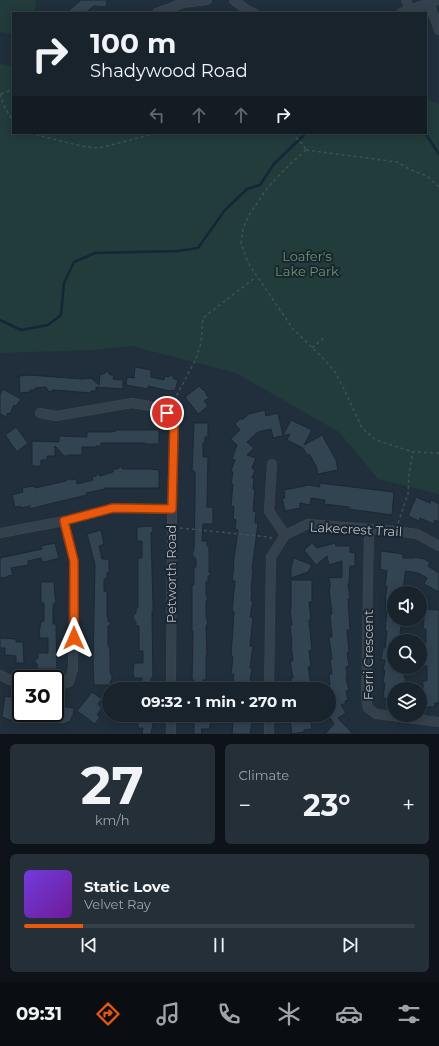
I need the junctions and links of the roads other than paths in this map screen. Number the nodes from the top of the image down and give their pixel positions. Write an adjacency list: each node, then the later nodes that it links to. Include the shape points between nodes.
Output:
1 (207, 0): 6 (street, via 183,2)
2 (234, 0): 7 (street)
3 (406, 0): 5 (street)
4 (434, 2): 5 (street); 8 (street)
5 (406, 11)
6 (159, 12)
7 (252, 12)
8 (439, 30)
9 (40, 414): 11 (street, Petworth Road, via 56,416 132,403 169,410 174,428)
10 (272, 464): 15 (street, via 269,511)
11 (172, 509): 12 (street, via 113,508); 19 (street, Petworth Road)
12 (64, 521): 14 (street); 21 (street, via 74,561 73,669 68,682)
13 (369, 529): 15 (street, Lakecrest Trail, via 308,524); 16 (street, Lakecrest Trail, via 417,534); 24 (street, Ferri Crescent, via 366,698 368,708 376,714)
14 (0, 533)
15 (283, 539): 20 (street, via 271,557)
16 (439, 546)
17 (0, 675): 18 (street)
18 (12, 680)
19 (171, 682)
20 (269, 682)
21 (64, 684)
22 (171, 722): 25 (street)
23 (269, 722): 26 (street)
24 (439, 722)
25 (171, 734)
26 (268, 734)

